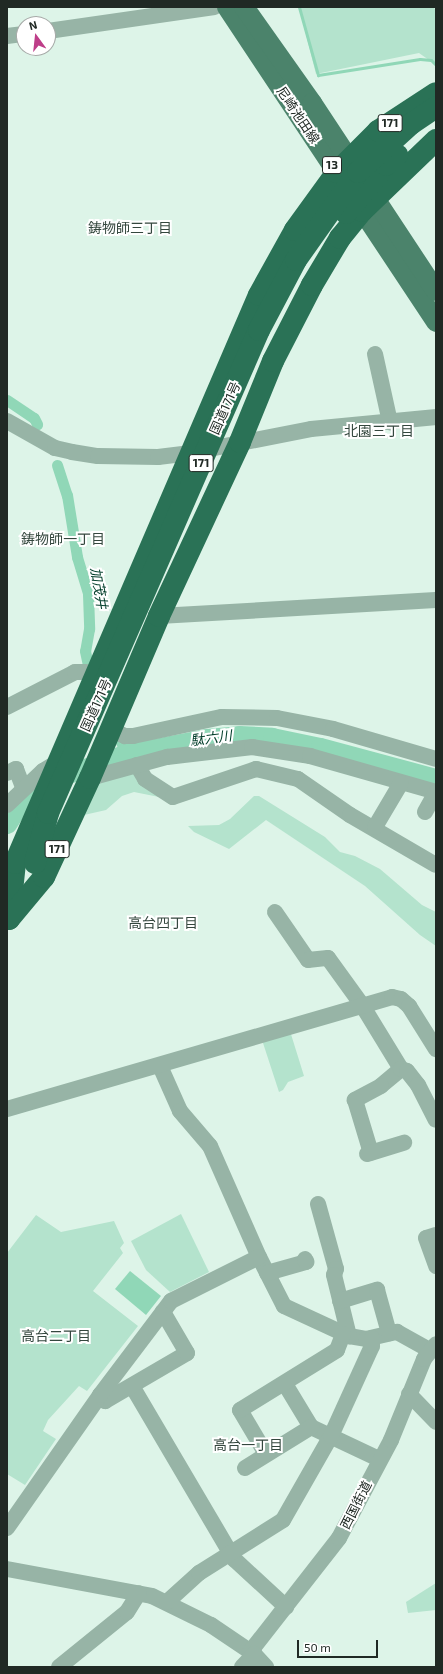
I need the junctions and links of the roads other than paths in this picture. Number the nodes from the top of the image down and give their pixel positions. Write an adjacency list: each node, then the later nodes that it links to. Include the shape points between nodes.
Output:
1 (214, 7): 4 (street)
2 (227, 7): 9 (main road, 尼崎池田線 / 13)
3 (244, 7): 9 (main road, 尼崎池田線 / 13)
4 (56, 30)
5 (436, 93): 9 (highway, 171, via 378,131)
6 (436, 107): 35 (highway, 国道171号 / 171, bridge, via 411,124 358,172 296,260 263,323 48,813)
7 (436, 124): 35 (highway, 国道171号 / 171, bridge, via 386,165 350,207 308,267 273,336 199,500 61,818)
8 (436, 140): 10 (highway, 171)
9 (343, 166): 10 (main road, 尼崎池田線 / 13); 18 (highway, 171, via 295,230 259,295)
10 (368, 205): 11 (main road, 尼崎池田線 / 13); 12 (main road, 尼崎池田線 / 13); 17 (highway, 171, via 340,238 312,285 273,361)
11 (436, 291)
12 (436, 322)
13 (378, 361): 16 (street)
14 (436, 417): 16 (street)
15 (7, 421): 18 (street, via 55,448 72,452 124,457)
16 (390, 422): 17 (street, via 311,429)
17 (240, 442): 18 (street); 20 (highway, 171)
18 (190, 453): 21 (highway, 171)
19 (436, 600): 20 (street)
20 (159, 616): 23 (highway, 171)
21 (93, 679): 22 (street, via 85,672 75,672); 25 (highway, 171)
22 (7, 706)
23 (110, 732): 24 (street, via 133,736 222,717 277,718 333,729); 28 (highway, 171)
24 (436, 759)
25 (58, 765): 30 (street, via 43,771); 38 (highway, 171, via 16,863)
26 (137, 765): 28 (street); 29 (street, via 190,753 252,747 310,756); 34 (street, via 145,779 173,797 256,769 298,779 350,815)
27 (7, 772): 30 (street, via 16,769)
28 (92, 775): 38 (highway, 171, via 44,876)
29 (401, 783): 31 (street); 34 (street)
30 (23, 787): 32 (street)
31 (436, 792): 33 (street)
32 (7, 805)
33 (425, 812)
34 (375, 827): 36 (street)
35 (35, 862): 38 (highway, 国道171号 / 171)
36 (436, 865)
37 (274, 912): 39 (street, via 304,956 308,960 328,958)
38 (8, 921)
39 (362, 1005): 40 (street, via 387,998 401,999 411,1009); 41 (street); 42 (street)
40 (436, 1048)
41 (160, 1066): 43 (street); 48 (street, via 180,1111 210,1146)
42 (401, 1069): 44 (street, via 407,1071 418,1085); 45 (street, via 381,1086 351,1101 369,1154)
43 (7, 1110)
44 (436, 1120)
45 (404, 1143)
46 (318, 1204): 52 (street, via 336,1269 334,1275)
47 (436, 1235): 50 (street, via 426,1238)
48 (259, 1257): 51 (street); 53 (street, via 171,1302)
49 (306, 1262): 51 (street)
50 (436, 1266)
51 (267, 1274): 55 (street, via 284,1306)
52 (340, 1301): 54 (street, via 377,1290); 55 (street)
53 (163, 1312): 59 (street, via 187,1353); 61 (street)
54 (389, 1333): 56 (street); 57 (street, via 402,1334)
55 (346, 1335): 56 (street); 58 (street, via 337,1350)
56 (372, 1338): 64 (street, via 372,1346)
57 (433, 1347): 60 (street, 西国街道)
58 (285, 1384): 63 (street); 65 (street, via 240,1410)
59 (132, 1386): 61 (street, via 105,1400); 69 (street)
60 (409, 1394): 62 (street); 66 (street, 西国街道, via 391,1440)
61 (100, 1395): 68 (street)
62 (436, 1422)
63 (311, 1427): 64 (street); 65 (street)
64 (331, 1436): 66 (street); 69 (street, via 283,1520)
65 (266, 1454): 67 (street)
66 (379, 1460): 73 (street, 西国街道, via 339,1538)
67 (245, 1468)
68 (7, 1528)
69 (230, 1553): 72 (street, via 199,1573); 73 (street)
70 (7, 1569): 71 (street)
71 (139, 1593): 72 (street); 75 (street, via 127,1612)
72 (167, 1602): 74 (street, via 211,1625)
73 (286, 1607): 74 (street, 西国街道)
74 (258, 1660): 76 (street, 西国街道)
75 (59, 1667)
76 (242, 1667)

